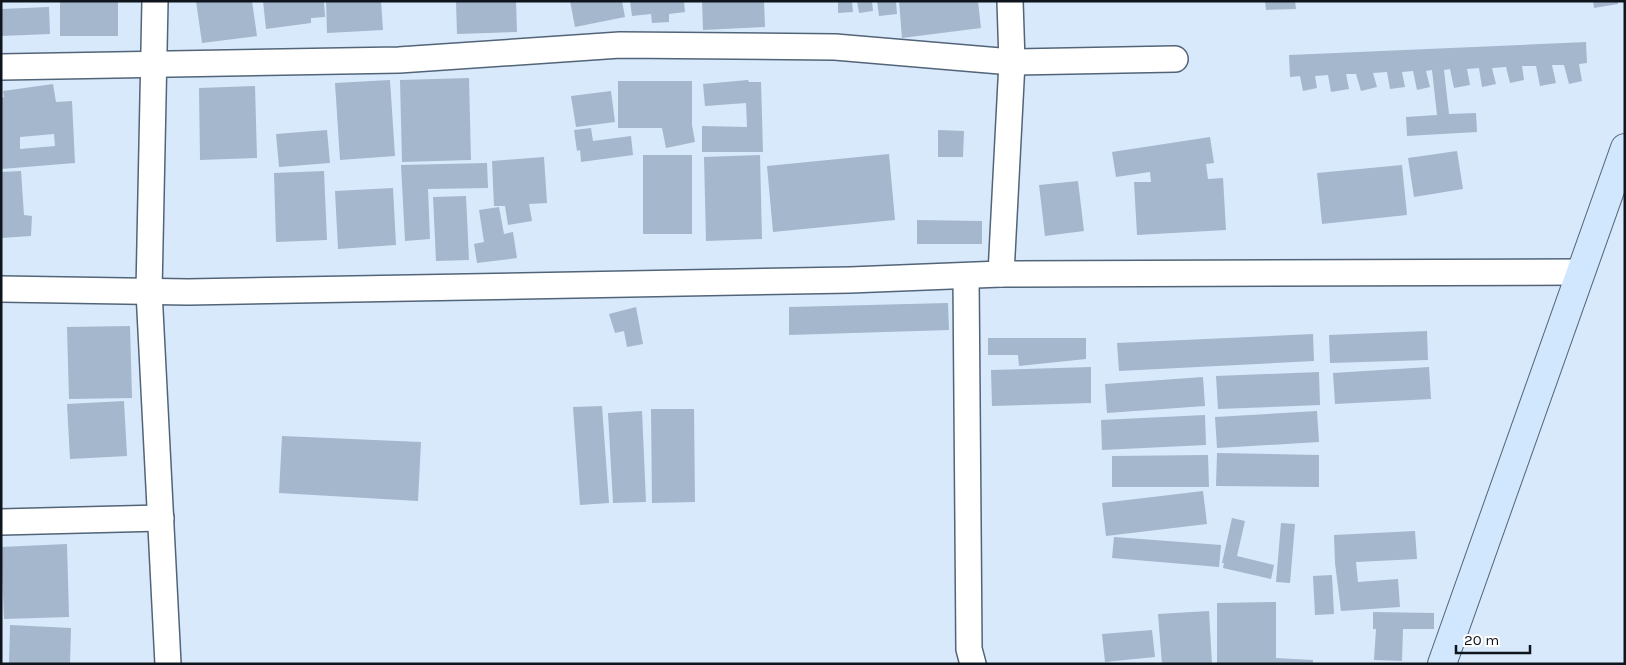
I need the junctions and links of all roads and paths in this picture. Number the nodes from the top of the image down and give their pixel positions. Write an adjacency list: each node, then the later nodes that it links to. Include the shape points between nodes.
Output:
1 (155, 1): 5 (street)
2 (1010, 1): 4 (street)
3 (1175, 58): 4 (street)
4 (1012, 62): 5 (street, via 835,46 620,45 399,60); 9 (street)
5 (153, 64): 6 (street); 12 (street)
6 (1, 67)
7 (1625, 148): 8 (street)
8 (1580, 272): 9 (street); 17 (street)
9 (1001, 274): 10 (street)
10 (966, 276): 12 (street, via 188,292); 16 (street, via 969,650)
11 (1, 289): 12 (street)
12 (149, 290): 13 (street)
13 (161, 518): 14 (street); 15 (street)
14 (1, 522)
15 (168, 664)
16 (973, 664)
17 (1442, 664)

